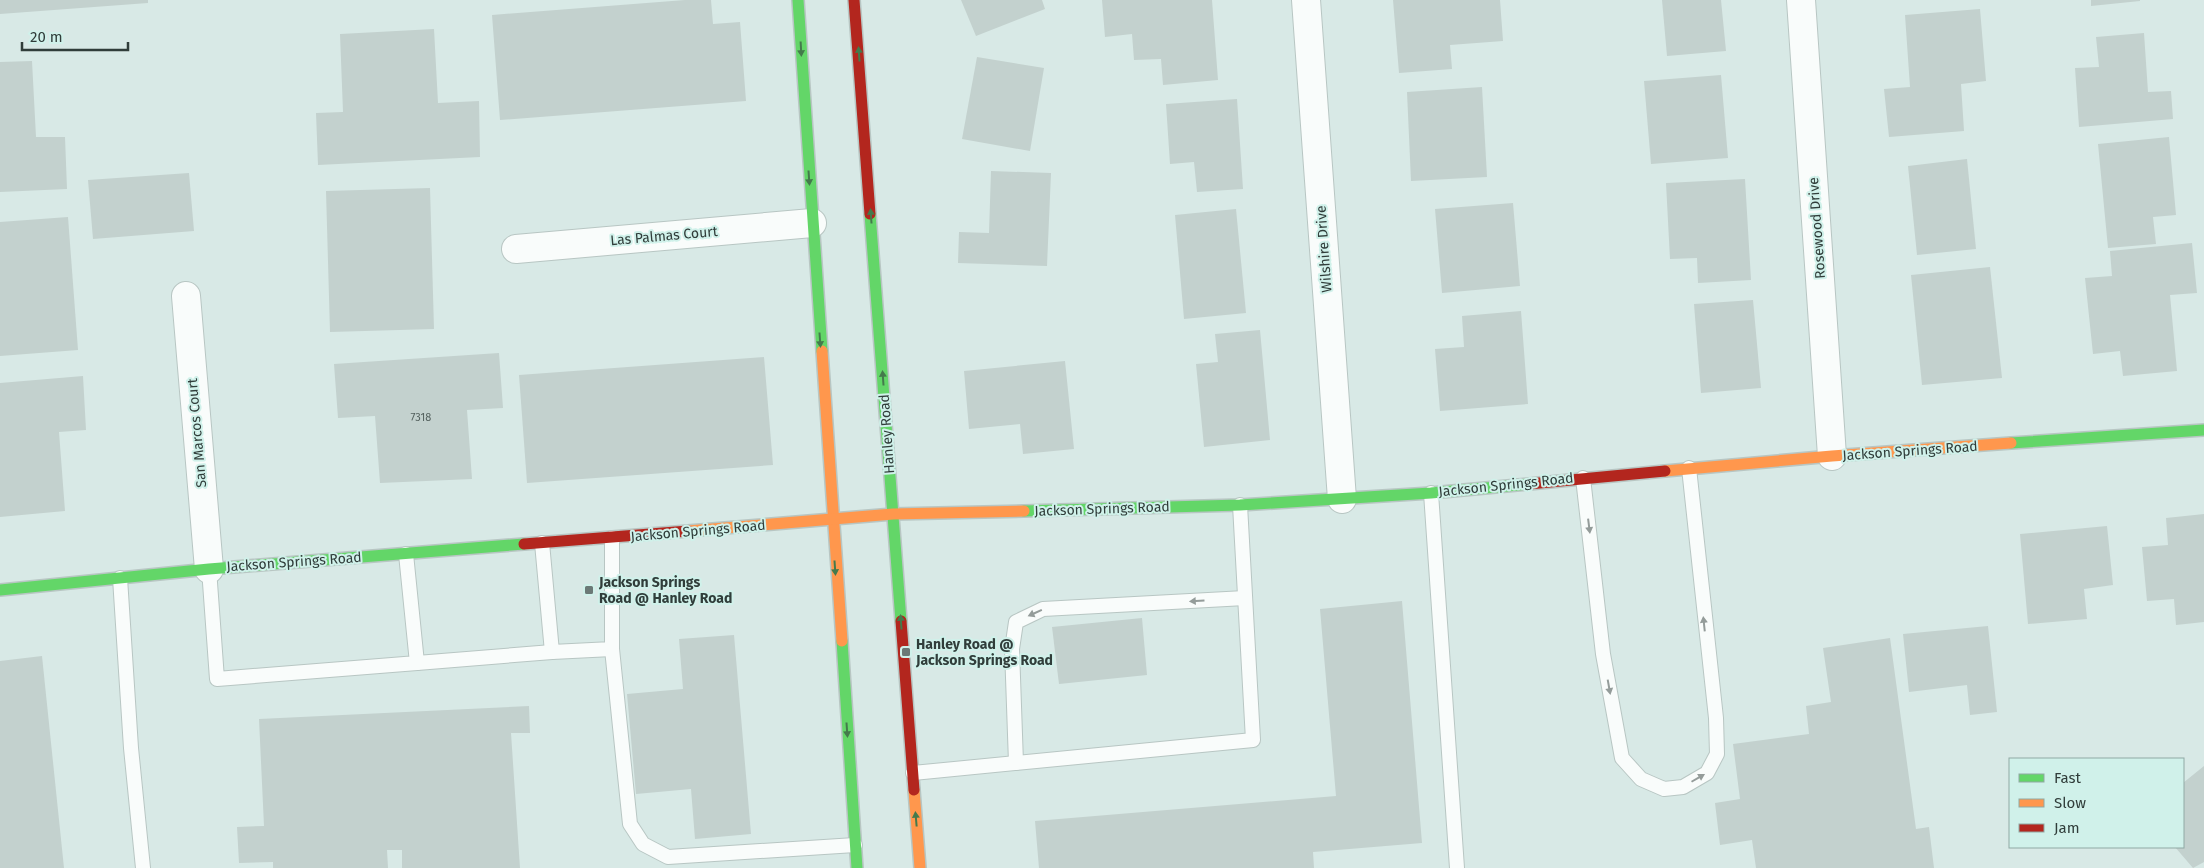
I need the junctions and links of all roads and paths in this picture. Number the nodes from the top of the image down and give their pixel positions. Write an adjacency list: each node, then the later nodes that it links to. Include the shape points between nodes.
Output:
1 (798, 0): 5 (street, one-way to 5)
2 (854, 0): 15 (street, Hanley Road, one-way to 2)
3 (1306, 0): 13 (street, Wilshire Drive)
4 (1801, 0): 9 (street, Rosewood Drive)
5 (812, 223): 6 (street, Las Palmas Court); 16 (street, one-way to 16)
6 (516, 249)
7 (186, 296): 20 (street, San Marcos Court)
8 (2204, 430): 9 (street, Jackson Springs Road)
9 (1832, 456): 10 (street, Jackson Springs Road)
10 (1689, 468): 11 (street, Jackson Springs Road); 11 (lane, one-way to 10, via 1603,654 1622,758 1640,779 1664,789 1683,787 1707,773 1717,754 1716,718)
11 (1583, 478): 12 (street, Jackson Springs Road)
12 (1431, 493): 13 (street, Jackson Springs Road); 33 (lane)
13 (1342, 499): 14 (street, Jackson Springs Road)
14 (1240, 505): 15 (street, Jackson Springs Road); 23 (lane)
15 (893, 514): 16 (street, Jackson Springs Road); 28 (street, Hanley Road, one-way to 15)
16 (832, 520): 17 (street, Jackson Springs Road); 29 (street, one-way to 29)
17 (612, 538): 18 (street, Jackson Springs Road); 24 (lane)
18 (542, 543): 19 (street, Jackson Springs Road); 25 (lane)
19 (406, 554): 20 (street, Jackson Springs Road); 26 (lane)
20 (209, 569): 21 (street, Jackson Springs Road); 26 (lane, via 217,679)
21 (120, 578): 22 (street, Jackson Springs Road); 30 (lane)
22 (0, 590)
23 (1245, 598): 27 (lane, one-way to 27, via 1042,609 1016,622 1012,649); 27 (lane, via 1253,740)
24 (612, 649): 25 (lane); 29 (lane, via 630,824 643,844 668,857)
25 (552, 652): 26 (lane)
26 (417, 663)
27 (1016, 763): 28 (lane)
28 (913, 773): 32 (street, Hanley Road, one-way to 28)
29 (855, 845): 31 (street)
30 (143, 868)
31 (857, 868)
32 (920, 868)
33 (1457, 868)

